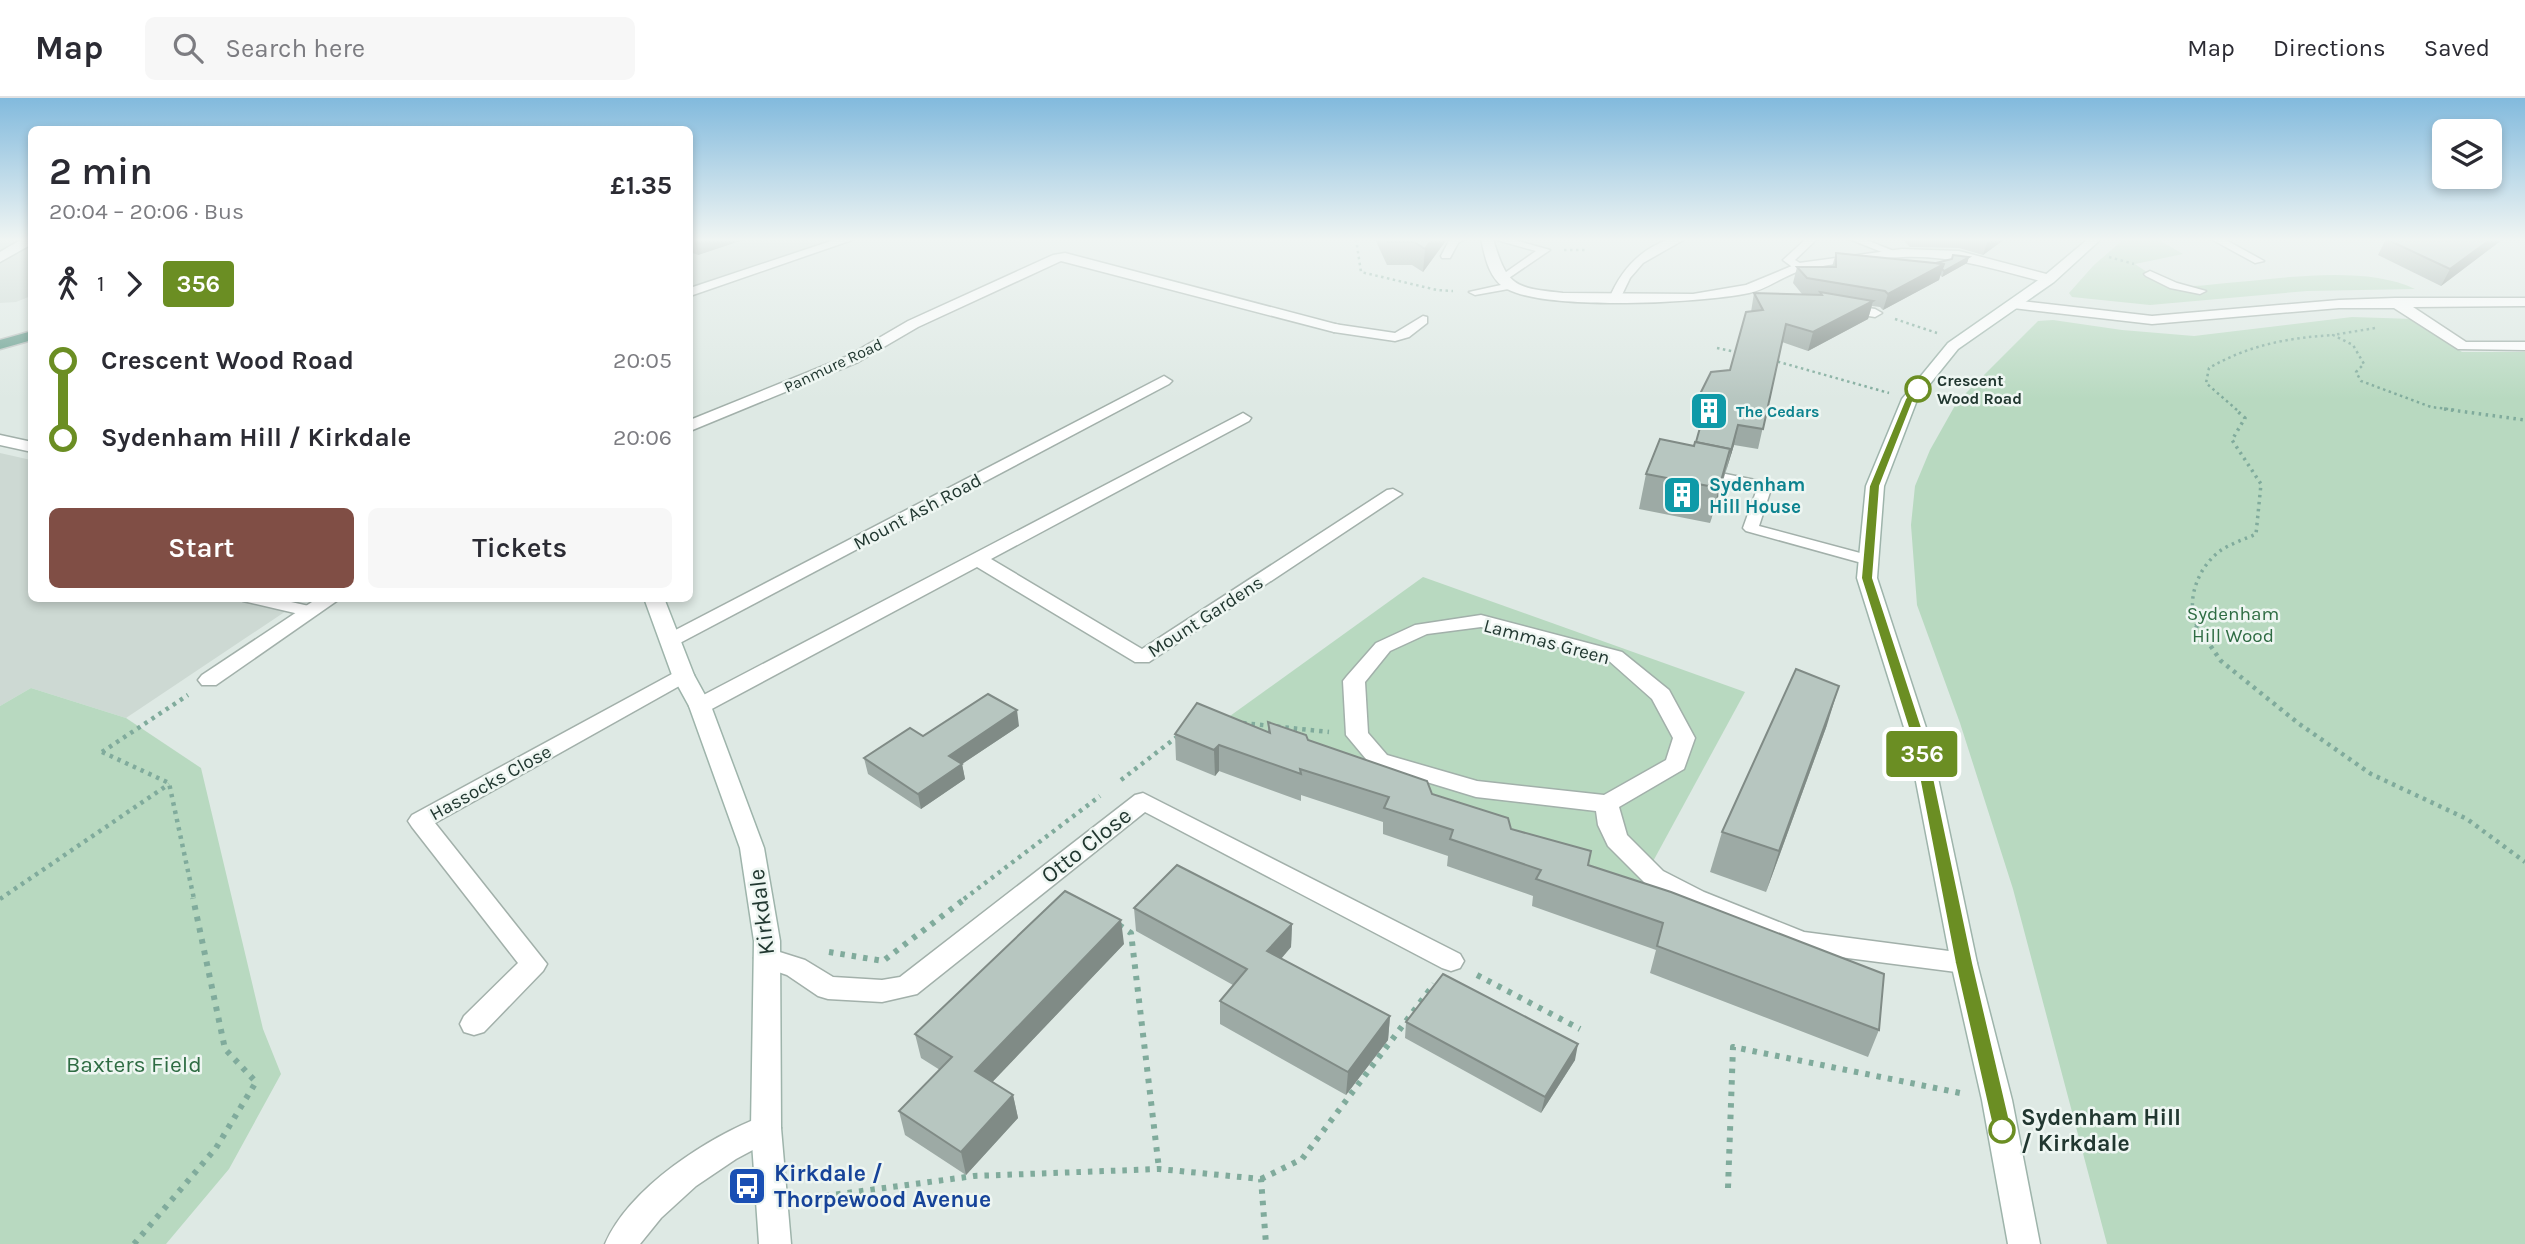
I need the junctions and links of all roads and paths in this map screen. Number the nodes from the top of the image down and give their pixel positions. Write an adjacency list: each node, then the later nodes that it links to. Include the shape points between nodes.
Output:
1 (977, 292): 28 (street, Panmure Road, via 853,359)
2 (1211, 292): 15 (street, Panmure Road)
3 (1534, 292): 7 (street)
4 (1619, 292): 7 (lane)
5 (1727, 292): 7 (street, via 1693,298)
6 (2030, 292): 10 (street)
7 (1615, 299)
8 (2395, 302): 9 (street); 10 (street, via 2152,320); 20 (street, via 2463,346)
9 (2525, 302)
10 (2013, 304): 18 (street)
11 (1825, 305): 12 (street)
12 (1875, 313): 18 (path)
13 (1423, 320): 15 (lane, via 1395,337)
14 (2378, 327): 16 (path)
15 (1334, 328)
16 (2333, 335): 27 (path, via 2353,345 2364,364 2356,372 2361,381 2379,390 2431,407); 50 (path, via 2279,338 2249,346 2209,368 2206,383 2245,418 2232,440 2261,485 2256,534 2220,551 2202,570 2193,592 2195,623 2221,661 2298,723 2371,774 2466,819)
17 (28, 336): 19 (main road)
18 (1961, 340): 25 (street)
19 (0, 345)
20 (2525, 346)
21 (1717, 348): 22 (path)
22 (1742, 354)
23 (1768, 359): 25 (path)
24 (1164, 381): 39 (street, Mount Ash Road)
25 (1910, 399): 34 (street, via 1875,486)
26 (1243, 418): 33 (street)
27 (2525, 420)
28 (693, 425)
29 (0, 440): 30 (street)
30 (28, 446)
31 (1689, 471): 34 (lane, via 1765,486 1751,528)
32 (1393, 494): 33 (street, Mount Gardens, via 1142,658)
33 (977, 559): 42 (street)
34 (1870, 560): 56 (street, via 1867,578 1919,740)
35 (267, 602): 38 (lane)
36 (326, 602): 38 (street)
37 (656, 602): 39 (street, Kirkdale)
38 (312, 612): 41 (street)
39 (671, 640): 40 (street, Kirkdale)
40 (683, 675): 42 (street, Kirkdale); 57 (street, Hassocks Close, via 420,821 534,964)
41 (209, 680): 47 (path, via 102,752)
42 (700, 706): 54 (street, Kirkdale, via 752,848)
43 (1237, 722): 45 (path)
44 (1184, 732): 46 (path)
45 (1357, 735): 49 (street, via 1380,760 1476,789); 49 (street, Lammas Green, via 1354,681 1383,647 1422,629 1482,621 1615,656 1661,695 1684,738 1676,764)
46 (1120, 781)
47 (169, 783): 51 (path); 65 (path, via 225,1049 257,1083 216,1149)
48 (1110, 789): 53 (path, via 883,961)
49 (1607, 804): 56 (street, via 1617,840 1654,877 1695,899 1801,942)
50 (2525, 862)
51 (0, 899)
52 (1110, 919): 61 (path, via 1131,933)
53 (818, 950)
54 (767, 958): 55 (street, Otto Close, via 796,967 828,988 882,991 907,986 1143,801); 60 (street, Kirkdale)
55 (1451, 961): 58 (path); 62 (path, via 1302,1159)
56 (1964, 963): 59 (street)
57 (474, 1024)
58 (1580, 1029)
59 (1997, 1100): 63 (path, via 1733,1047); 69 (street)
60 (766, 1128): 64 (street, Kirkdale); 66 (street, via 685,1174)
61 (1159, 1169): 62 (path); 64 (path, via 974,1176)
62 (1261, 1179): 68 (path)
63 (1728, 1188)
64 (773, 1202): 67 (street, Kirkdale)
65 (134, 1244)
66 (621, 1244)
67 (775, 1244)
68 (1266, 1244)
69 (2024, 1244)

